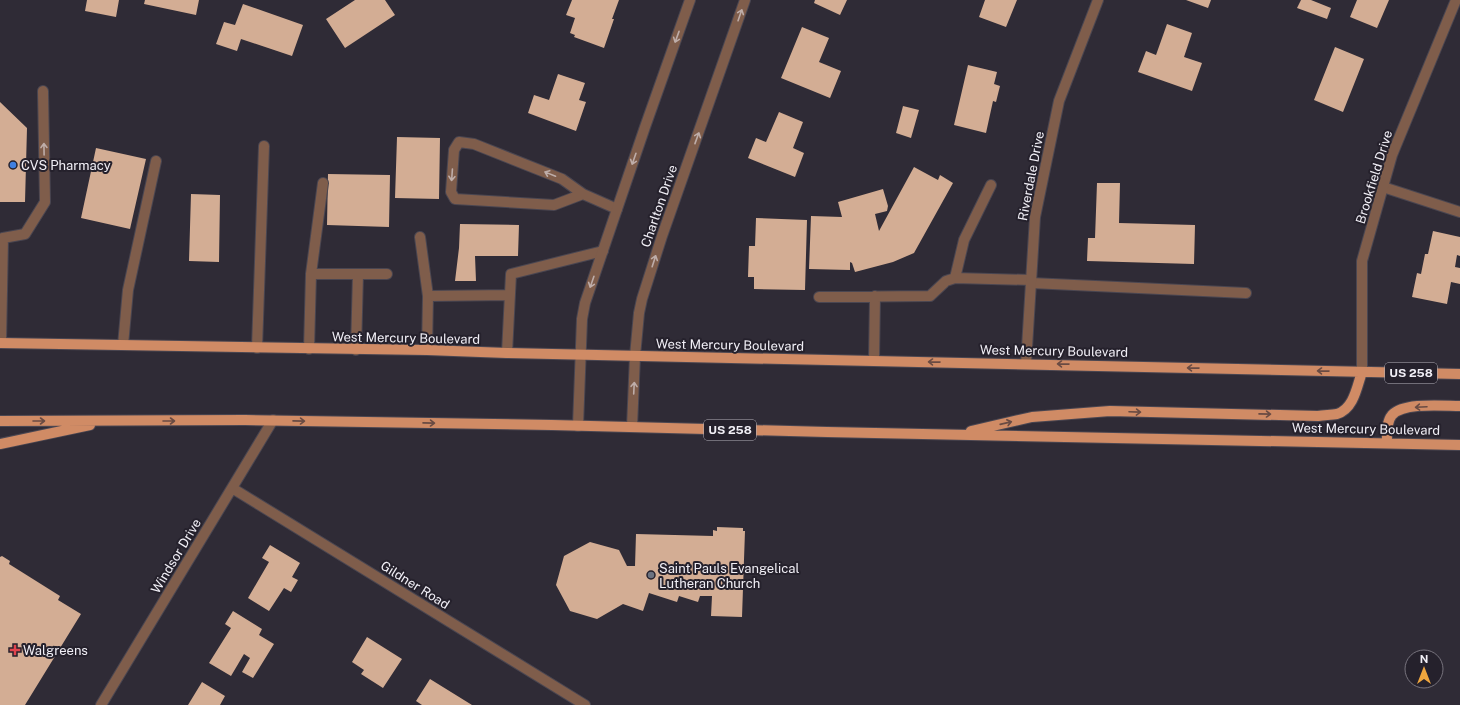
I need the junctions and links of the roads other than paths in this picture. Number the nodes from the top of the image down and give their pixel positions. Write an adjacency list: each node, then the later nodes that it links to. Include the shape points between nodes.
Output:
1 (690, 0): 12 (street, one-way to 12)
2 (745, 0): 34 (street, Charlton Drive, one-way to 2, via 642,299)
3 (1098, 0): 20 (street, Riverdale Drive, via 1059,101 1035,217)
4 (1456, 0): 10 (street, Brookfield Drive, via 1392,155)
5 (43, 91): 26 (street, one-way to 5, via 3,238 26,234 46,202)
6 (264, 146): 28 (street)
7 (156, 161): 27 (street, via 128,290)
8 (323, 182): 16 (street)
9 (991, 185): 19 (street, via 964,240)
10 (1383, 187): 13 (street); 37 (street, Brookfield Drive, via 1362,261)
11 (583, 194): 11 (street, one-way to 11, via 562,179 474,144 459,142 454,150 451,192 456,199 554,204); 12 (street)
12 (617, 209): 15 (street)
13 (1460, 212)
14 (420, 237): 23 (street)
15 (603, 251): 22 (street, via 511,274); 33 (street, one-way to 33, via 585,303)
16 (311, 274): 17 (street); 29 (street)
17 (358, 274): 18 (street); 30 (street)
18 (387, 274)
19 (955, 278): 20 (street); 24 (street, via 946,281 930,296)
20 (1031, 281): 21 (street); 36 (street, Riverdale Drive)
21 (1246, 293)
22 (510, 295): 23 (street); 32 (street)
23 (428, 296): 31 (street)
24 (875, 296): 25 (street); 35 (street)
25 (819, 297)
26 (0, 343): 27 (main road, West Mercury Boulevard / US 258)
27 (123, 345): 28 (main road, West Mercury Boulevard / US 258)
28 (257, 348): 29 (main road, West Mercury Boulevard / US 258)
29 (309, 349): 30 (main road, West Mercury Boulevard / US 258)
30 (356, 350): 31 (main road, West Mercury Boulevard / US 258)
31 (427, 350): 32 (main road, West Mercury Boulevard / US 258)
32 (507, 353): 33 (main road, West Mercury Boulevard / US 258)
33 (581, 354): 34 (main road, West Mercury Boulevard / US 258); 43 (street)
34 (635, 356): 35 (main road, West Mercury Boulevard / US 258); 44 (street, Charlton Drive, one-way to 34)
35 (874, 361): 36 (main road, West Mercury Boulevard / US 258, one-way to 35)
36 (1026, 364): 37 (main road, West Mercury Boulevard / US 258, one-way to 36)
37 (1362, 372): 38 (main road, West Mercury Boulevard / US 258); 45 (main road, one-way to 37, via 1032,417 1110,410 1318,416 1338,414 1349,406)
38 (1460, 374)
39 (1460, 406): 46 (main road, one-way to 46, via 1419,406 1402,409 1392,415)
40 (273, 420): 41 (main road, West Mercury Boulevard / US 258, one-way to 40); 43 (main road, West Mercury Boulevard / US 258, one-way to 43); 49 (street, Windsor Drive)
41 (110, 421): 42 (main road, West Mercury Boulevard / US 258, one-way to 41); 47 (main road)
42 (0, 422)
43 (578, 426): 44 (main road, West Mercury Boulevard / US 258)
44 (632, 427): 45 (main road, West Mercury Boulevard / US 258)
45 (954, 435): 46 (main road, West Mercury Boulevard / US 258)
46 (1386, 443): 48 (main road, West Mercury Boulevard / US 258)
47 (0, 444)
48 (1460, 445)
49 (232, 488): 50 (street, Windsor Drive); 51 (street, Gildner Road)
50 (101, 705)
51 (585, 705)

